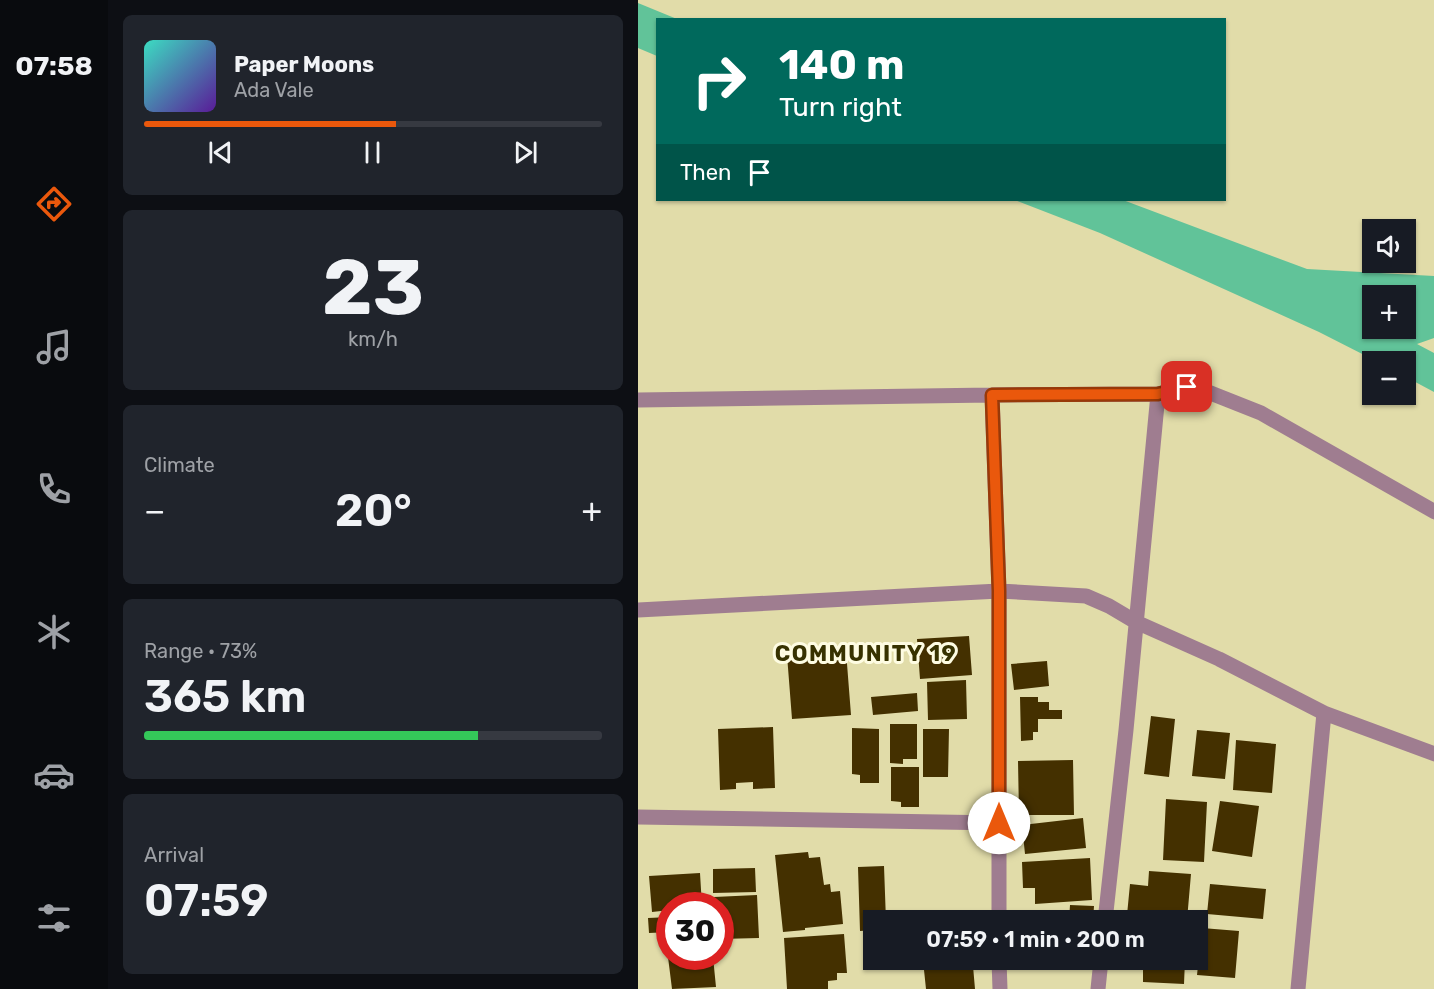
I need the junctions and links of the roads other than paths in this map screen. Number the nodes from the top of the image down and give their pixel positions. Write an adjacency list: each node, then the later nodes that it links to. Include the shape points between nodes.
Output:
1 (1158, 394): 2 (street); 4 (street, via 1187,387 1262,413); 7 (street)
2 (992, 395): 3 (street); 5 (street)
3 (638, 400)
4 (1434, 512)
5 (999, 591): 6 (street); 7 (street, via 1086,596); 11 (street)
6 (638, 610)
7 (1136, 622): 8 (street); 13 (street)
8 (1324, 713): 9 (street); 18 (street)
9 (1434, 754)
10 (638, 817): 11 (street)
11 (999, 823): 12 (street)
12 (999, 910)
13 (1106, 910)
14 (1000, 970): 16 (street)
15 (1100, 970): 17 (street)
16 (1000, 989)
17 (1098, 989)
18 (1298, 989)

